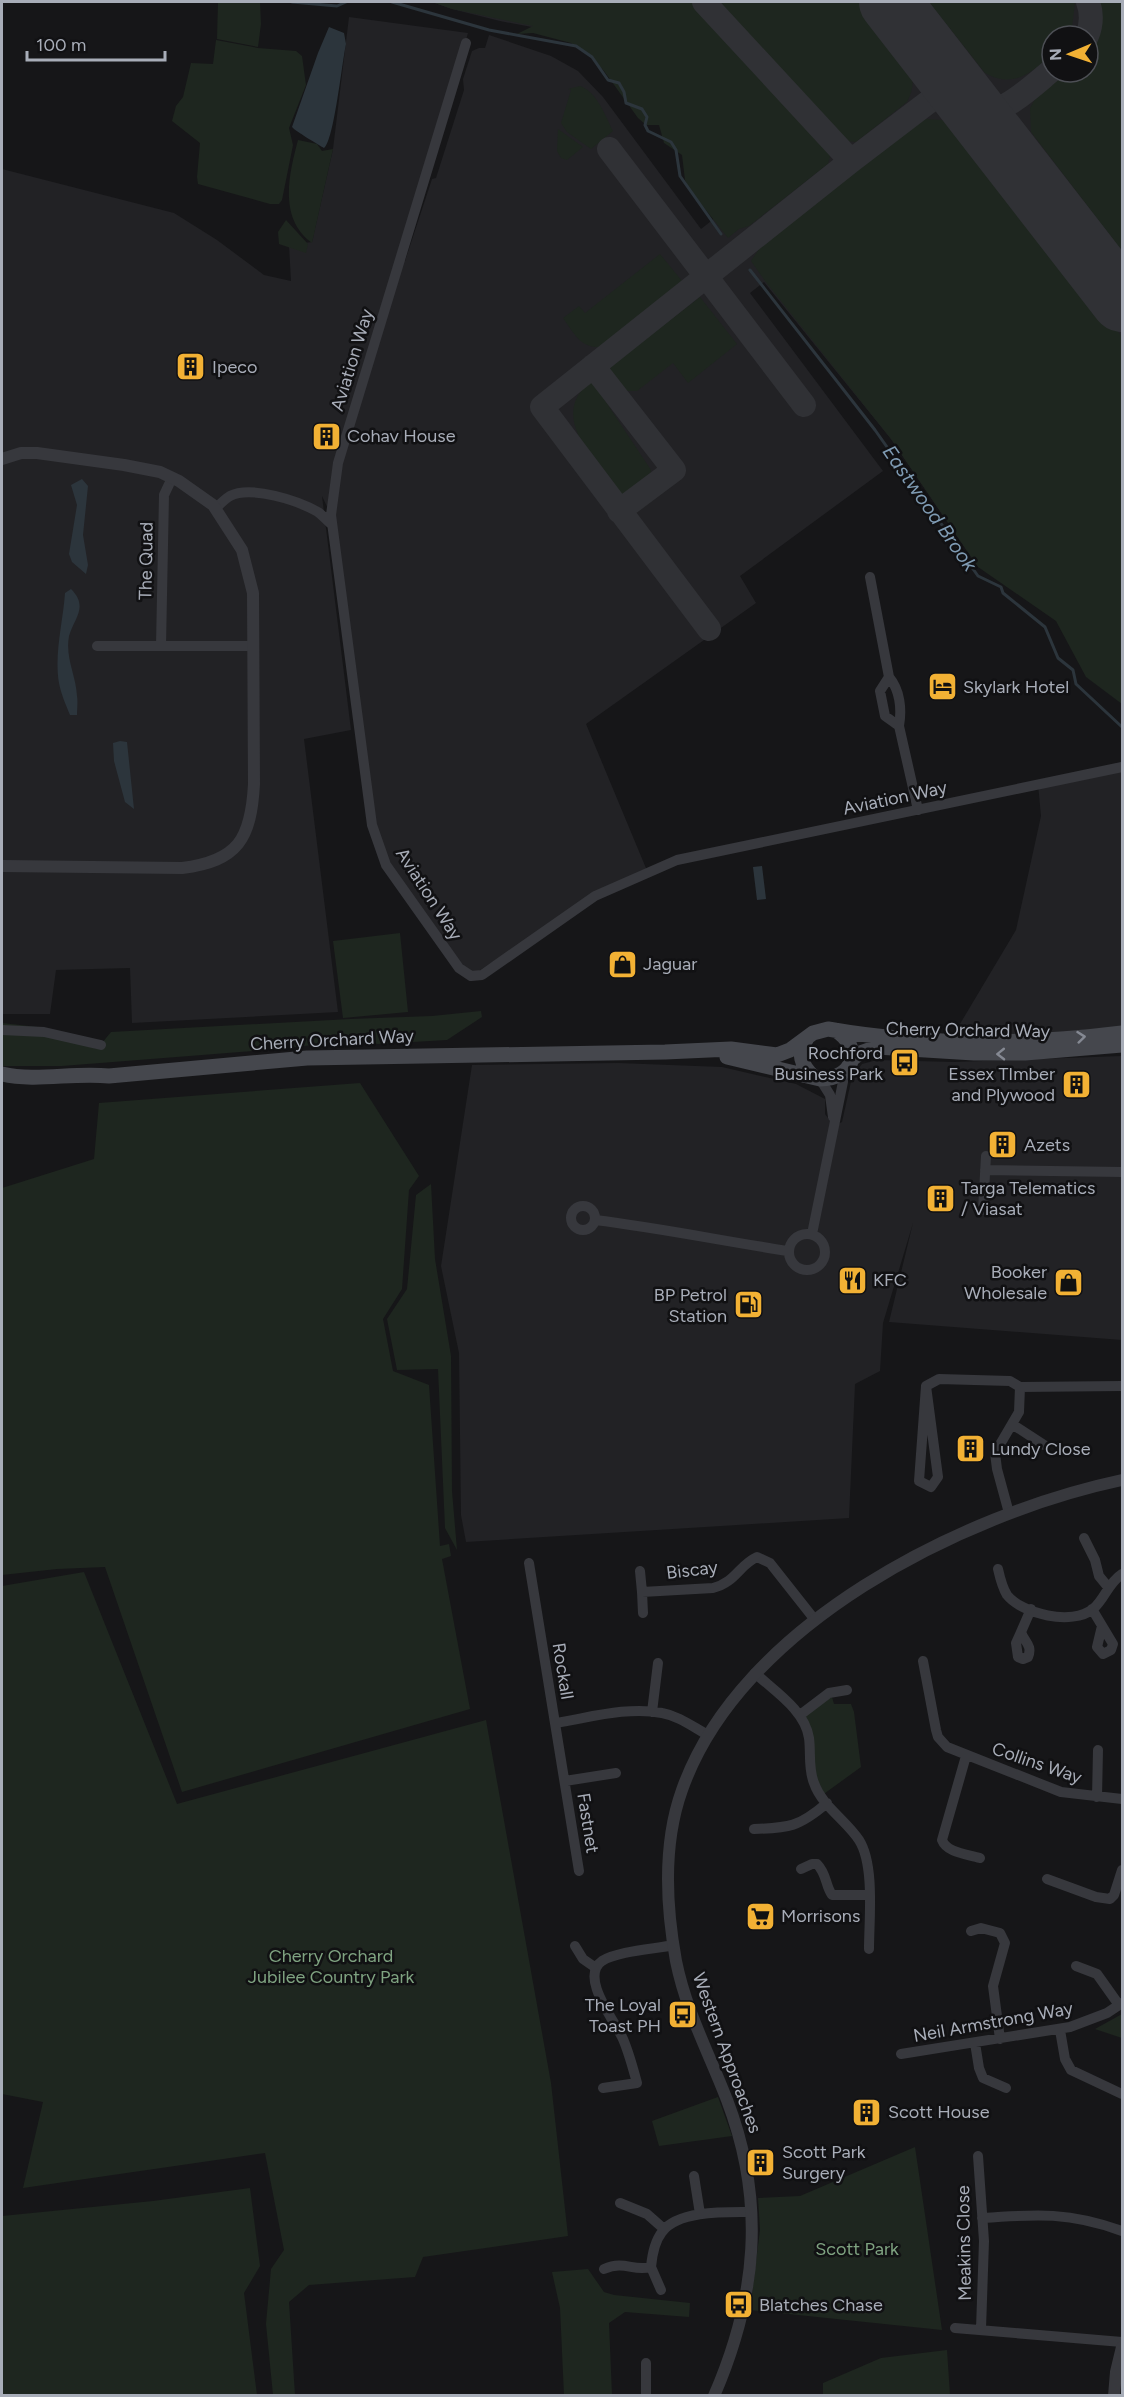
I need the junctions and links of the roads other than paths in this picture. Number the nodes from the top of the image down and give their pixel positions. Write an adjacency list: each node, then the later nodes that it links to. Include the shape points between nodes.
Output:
1 (466, 43): 5 (street, Aviation Way, via 338,463)
2 (2, 459): 3 (street, via 21,453 40,454 124,465)
3 (172, 478): 4 (street); 8 (street, The Quad, via 164,495)
4 (216, 508): 5 (street, via 229,496 255,493 275,496 319,513); 9 (street, via 242,550 248,569 253,593)
5 (332, 525): 13 (street, Aviation Way, via 372,825 386,865 459,968 471,976 483,975 595,896 677,860)
6 (870, 577): 10 (street)
7 (97, 646): 8 (street)
8 (161, 646): 9 (street)
9 (254, 646): 14 (street, via 253,809 248,828 232,851 215,861 182,868)
10 (889, 677): 11 (street, via 896,685); 11 (street, via 880,691 885,717)
11 (899, 726): 13 (street)
12 (1122, 767): 13 (street, Aviation Way)
13 (918, 810)
14 (2, 866)
15 (2, 1030): 19 (street, via 44,1032)
16 (835, 1030): 17 (main road, Cherry Orchard Way, one-way to 17, via 974,1042); 18 (main road, Cherry Orchard Way, via 820,1030); 22 (main road, via 847,1040 852,1052)
17 (1122, 1033)
18 (808, 1037): 21 (main road, Cherry Orchard Way, via 777,1054 730,1049); 25 (main road, via 802,1047 802,1061)
19 (101, 1045)
20 (1122, 1045): 22 (main road, Cherry Orchard Way, one-way to 22, via 991,1054 877,1047 860,1053)
21 (664, 1052): 24 (main road, Cherry Orchard Way, via 307,1058); 25 (main road, Cherry Orchard Way, via 731,1058)
22 (848, 1065): 25 (main road, Cherry Orchard Way, via 833,1079); 27 (street)
23 (2, 1074): 24 (main road, Cherry Orchard Way, via 17,1078)
24 (109, 1076): 26 (main road, via 69,1084)
25 (817, 1078): 27 (street, via 830,1095)
26 (2, 1084)
27 (834, 1126): 33 (street)
28 (986, 1156): 29 (street)
29 (985, 1170): 30 (street); 31 (street)
30 (1122, 1172)
31 (983, 1210)
32 (595, 1220): 34 (street)
33 (812, 1234): 34 (street, via 796,1236); 34 (street, via 824,1245 825,1257 819,1266 798,1268)
34 (788, 1251)
35 (926, 1386): 35 (street, via 919,1482 931,1487 938,1477); 37 (street, via 939,1379 1010,1381)
36 (1122, 1386): 37 (street)
37 (1020, 1387): 38 (street, via 1019,1412)
38 (1012, 1424): 39 (street); 41 (street, via 998,1447 995,1461)
39 (1044, 1445)
40 (1122, 1480): 41 (street, Western Approaches)
41 (1009, 1513): 52 (street, Western Approaches, via 930,1549)
42 (1084, 1538): 47 (street, via 1099,1576)
43 (529, 1563): 61 (street, Rockall)
44 (998, 1569): 49 (street, via 1008,1597)
45 (640, 1571): 48 (street, Biscay)
46 (1122, 1574): 47 (street)
47 (1108, 1587): 50 (street)
48 (642, 1592): 51 (street, Biscay); 52 (street, Biscay, via 713,1588 731,1581 751,1561 762,1558)
49 (1031, 1609): 50 (street, via 1064,1618); 54 (street)
50 (1092, 1610): 53 (street)
51 (643, 1613)
52 (815, 1620): 57 (street, Western Approaches)
53 (1102, 1626)
54 (1021, 1632)
55 (923, 1660): 64 (street, Collins Way, via 938,1737 946,1747)
56 (658, 1664): 59 (street)
57 (755, 1673): 60 (street); 62 (street, Western Approaches)
58 (847, 1690): 60 (street, via 829,1693)
59 (652, 1712): 61 (street, Rockall); 62 (street, Rockall, via 673,1716)
60 (800, 1715): 69 (street, via 808,1732 813,1782)
61 (555, 1723): 66 (street, Fastnet)
62 (708, 1735): 79 (street, Western Approaches, via 681,1792 673,1826 669,1880)
63 (1098, 1750): 67 (street, Collins Way)
64 (966, 1756): 67 (street, Collins Way, via 1061,1792); 71 (street, Collins Way, via 942,1840 950,1849)
65 (616, 1773): 66 (street, Fastnet)
66 (564, 1781): 74 (street, Fastnet)
67 (1097, 1797): 68 (street, Collins Way)
68 (1122, 1799)
69 (826, 1803): 70 (street, via 794,1825); 76 (street, via 860,1841)
70 (754, 1829)
71 (980, 1858)
72 (801, 1869): 76 (street, via 817,1864 826,1875 828,1889 837,1897)
73 (1122, 1870): 75 (street, via 1110,1899)
74 (579, 1871)
75 (1047, 1879)
76 (869, 1895): 80 (street)
77 (970, 1931): 85 (street, via 990,1929 1000,1933 1005,1943 993,1986)
78 (575, 1946): 82 (street, via 583,1959)
79 (674, 1946): 82 (street, via 615,1956); 94 (street, Western Approaches, via 688,2010 726,2097 737,2133)
80 (869, 1949)
81 (1076, 1966): 83 (street, via 1097,1974)
82 (596, 1968): 88 (street, via 597,1990 622,2036 637,2083)
83 (1121, 2004): 84 (street, Neil Armstrong Way, via 1087,2022)
84 (1060, 2030): 85 (street, Neil Armstrong Way); 90 (street, via 1071,2070)
85 (1000, 2039): 86 (street, Neil Armstrong Way)
86 (975, 2043): 87 (street, Neil Armstrong Way); 89 (street, via 983,2078)
87 (901, 2054)
88 (603, 2088)
89 (1006, 2088)
90 (1122, 2094)
91 (978, 2156): 96 (street, Meakins Close)
92 (694, 2176): 95 (street)
93 (620, 2203): 97 (street, via 647,2214)
94 (751, 2212): 95 (street); 106 (street, Western Approaches, via 752,2254 741,2312)
95 (700, 2214): 97 (street)
96 (982, 2218): 98 (street, via 1060,2215 1089,2219); 103 (street, Meakins Close)
97 (664, 2229): 99 (street)
98 (1122, 2231)
99 (651, 2267): 100 (street, via 621,2264); 101 (street)
100 (604, 2269)
101 (661, 2290)
102 (955, 2328): 103 (street)
103 (981, 2329): 104 (street)
104 (1122, 2349): 108 (street)
105 (646, 2364): 107 (street)
106 (716, 2395)
107 (646, 2396)
108 (1114, 2396)

